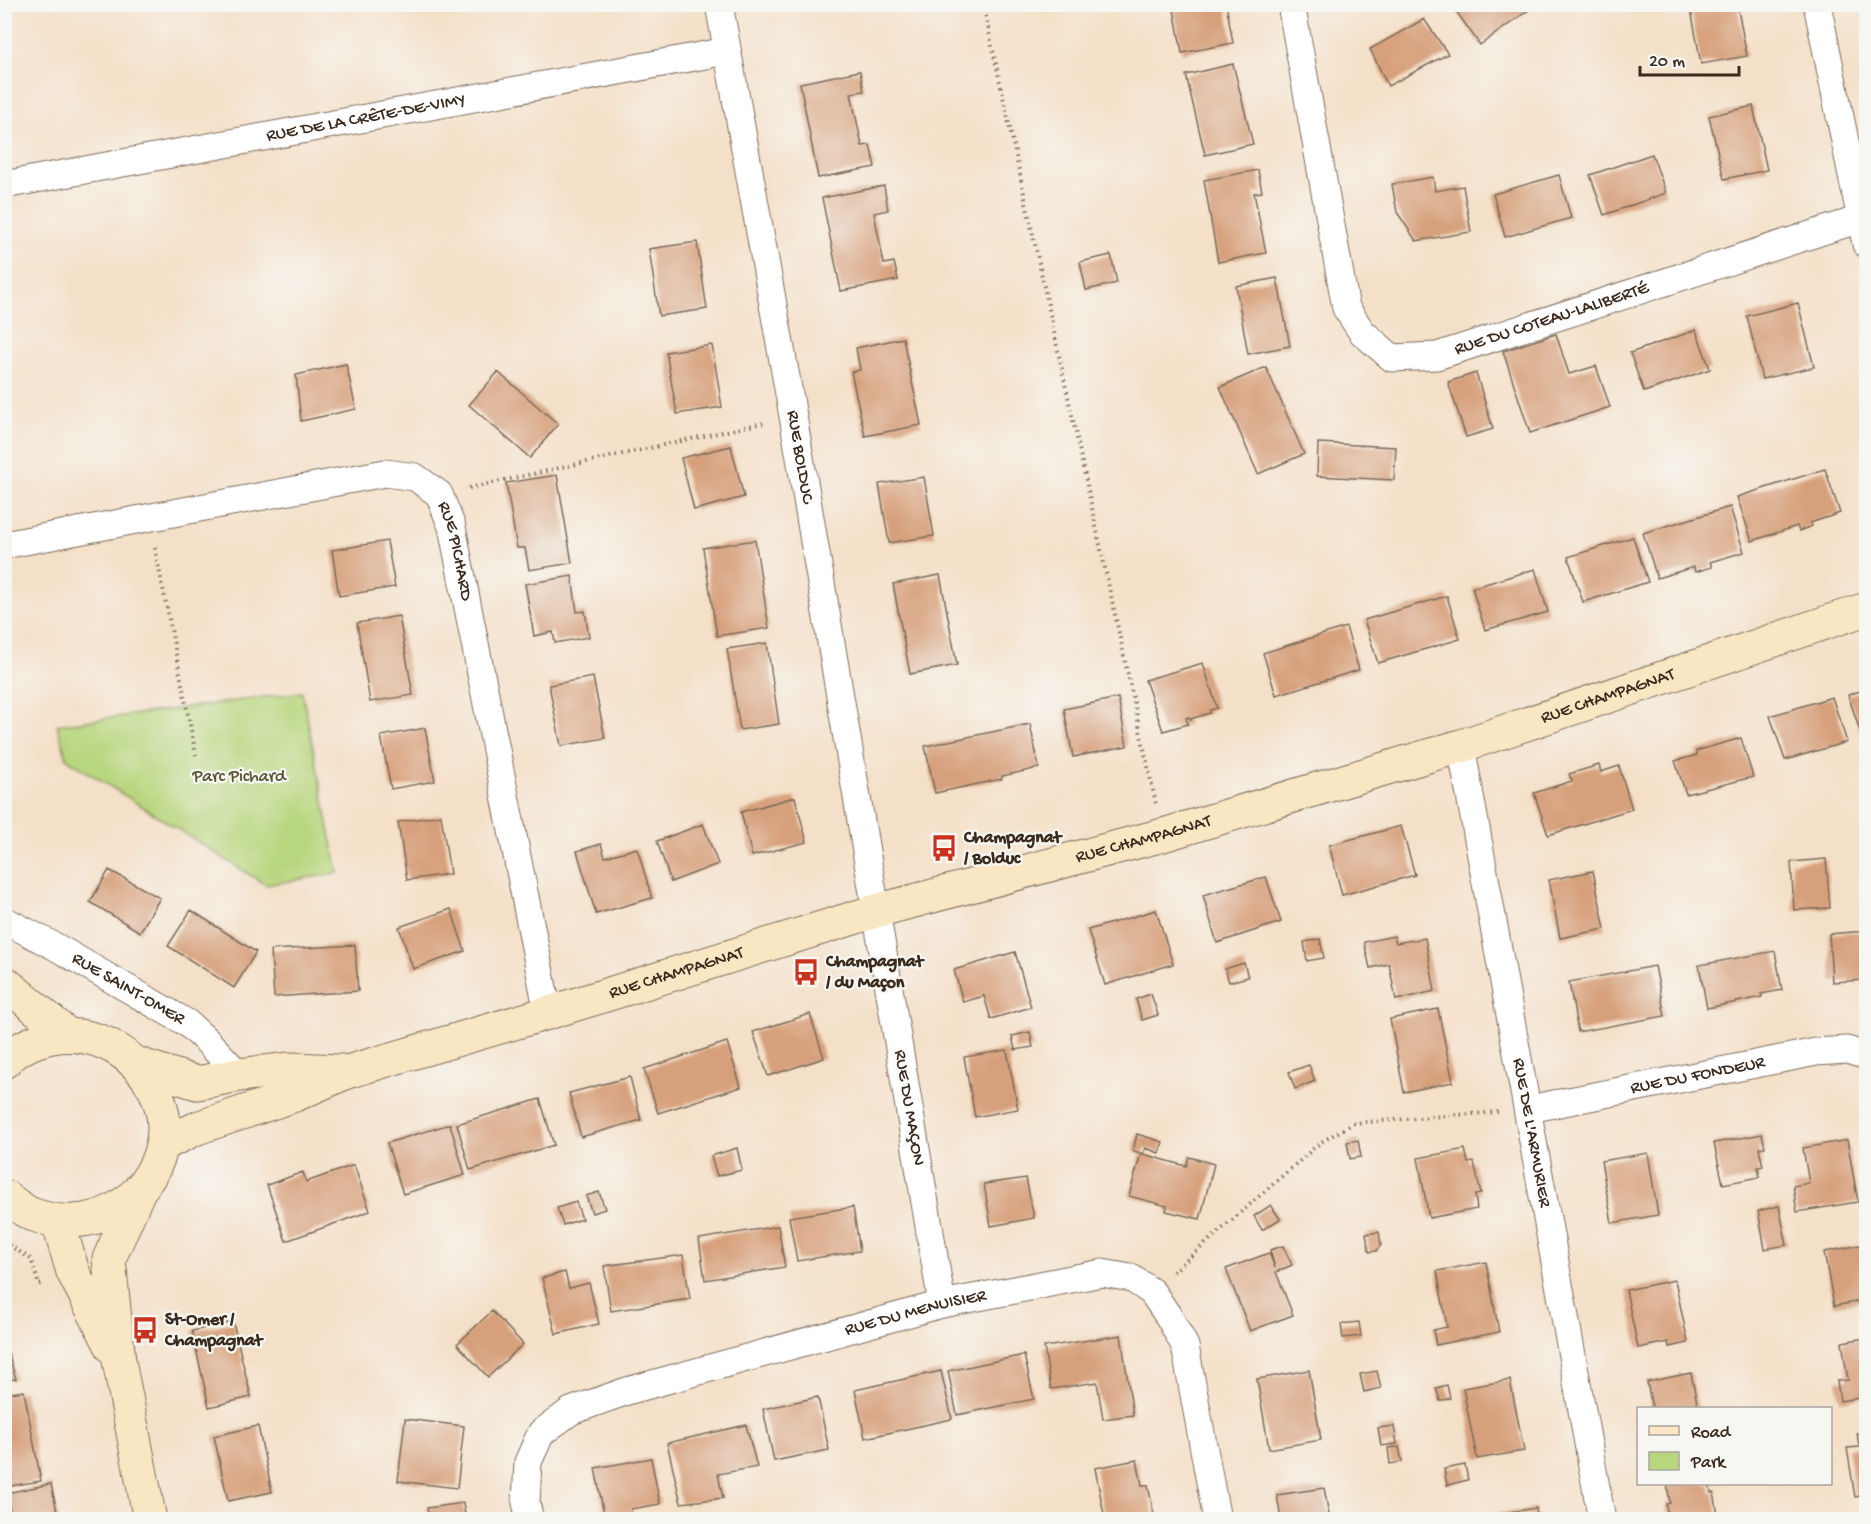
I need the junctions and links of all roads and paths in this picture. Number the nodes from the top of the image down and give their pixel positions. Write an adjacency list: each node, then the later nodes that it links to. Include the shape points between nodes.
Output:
1 (719, 4): 5 (street, RUE BOLDUC)
2 (983, 4): 15 (path)
3 (1291, 4): 7 (street, RUE DU COTEAU-LALIBERTÉ, via 1346,308 1362,332 1392,358 1437,356)
4 (1818, 4): 7 (street, RUE DU COTEAU-LALIBERTÉ)
5 (727, 51): 6 (street, RUE DE LA CRÊTE-DE-VIMY); 8 (street, RUE BOLDUC)
6 (4, 185)
7 (1865, 226)
8 (793, 416): 9 (path); 16 (street, RUE BOLDUC)
9 (439, 494): 10 (street, RUE PICHARD, via 415,477 386,473); 19 (street, RUE PICHARD, via 452,526)
10 (149, 518): 11 (street, RUE PICHARD); 14 (path)
11 (4, 545)
12 (1866, 609): 13 (street, RUE CHAMPAGNAT)
13 (1461, 746): 15 (street, RUE CHAMPAGNAT); 26 (street, RUE DE L'ARMURIER)
14 (196, 755)
15 (1163, 835): 16 (street, RUE CHAMPAGNAT)
16 (876, 911): 19 (street, RUE CHAMPAGNAT); 32 (street, RUE DU MAÇON)
17 (4, 920): 25 (street, RUE SAINT-OMER, via 187,1023)
18 (4, 982): 20 (street)
19 (548, 1013): 24 (street, RUE CHAMPAGNAT)
20 (68, 1035): 22 (street, via 38,1040); 23 (street, via 102,1041)
21 (1866, 1056): 26 (street, RUE DU FONDEUR, via 1847,1050 1816,1052)
22 (4, 1062)
23 (138, 1064): 25 (street, RUE CHAMPAGNAT, via 197,1083); 27 (street, via 154,1088 163,1116)
24 (347, 1072): 25 (street, RUE CHAMPAGNAT, via 290,1069); 27 (street, RUE CHAMPAGNAT)
25 (239, 1075)
26 (1529, 1109): 31 (path, via 1354,1123 1321,1142); 37 (street, RUE DE L'ARMURIER)
27 (162, 1144): 28 (street, via 153,1171)
28 (138, 1193): 30 (street, via 114,1211 87,1221); 33 (street, via 109,1258)
29 (4, 1196): 30 (street, via 29,1213)
30 (58, 1222): 33 (street, via 73,1272)
31 (1152, 1292): 32 (street, RUE DU MENUISIER, via 1131,1278 1102,1273); 36 (street, RUE DU MENUISIER, via 1185,1346)
32 (942, 1304): 35 (street, RUE DU MENUISIER, via 627,1391 571,1411 540,1433 528,1462 526,1503)
33 (119, 1361): 34 (street)
34 (150, 1520)
35 (530, 1520)
36 (1217, 1520)
37 (1602, 1520)

